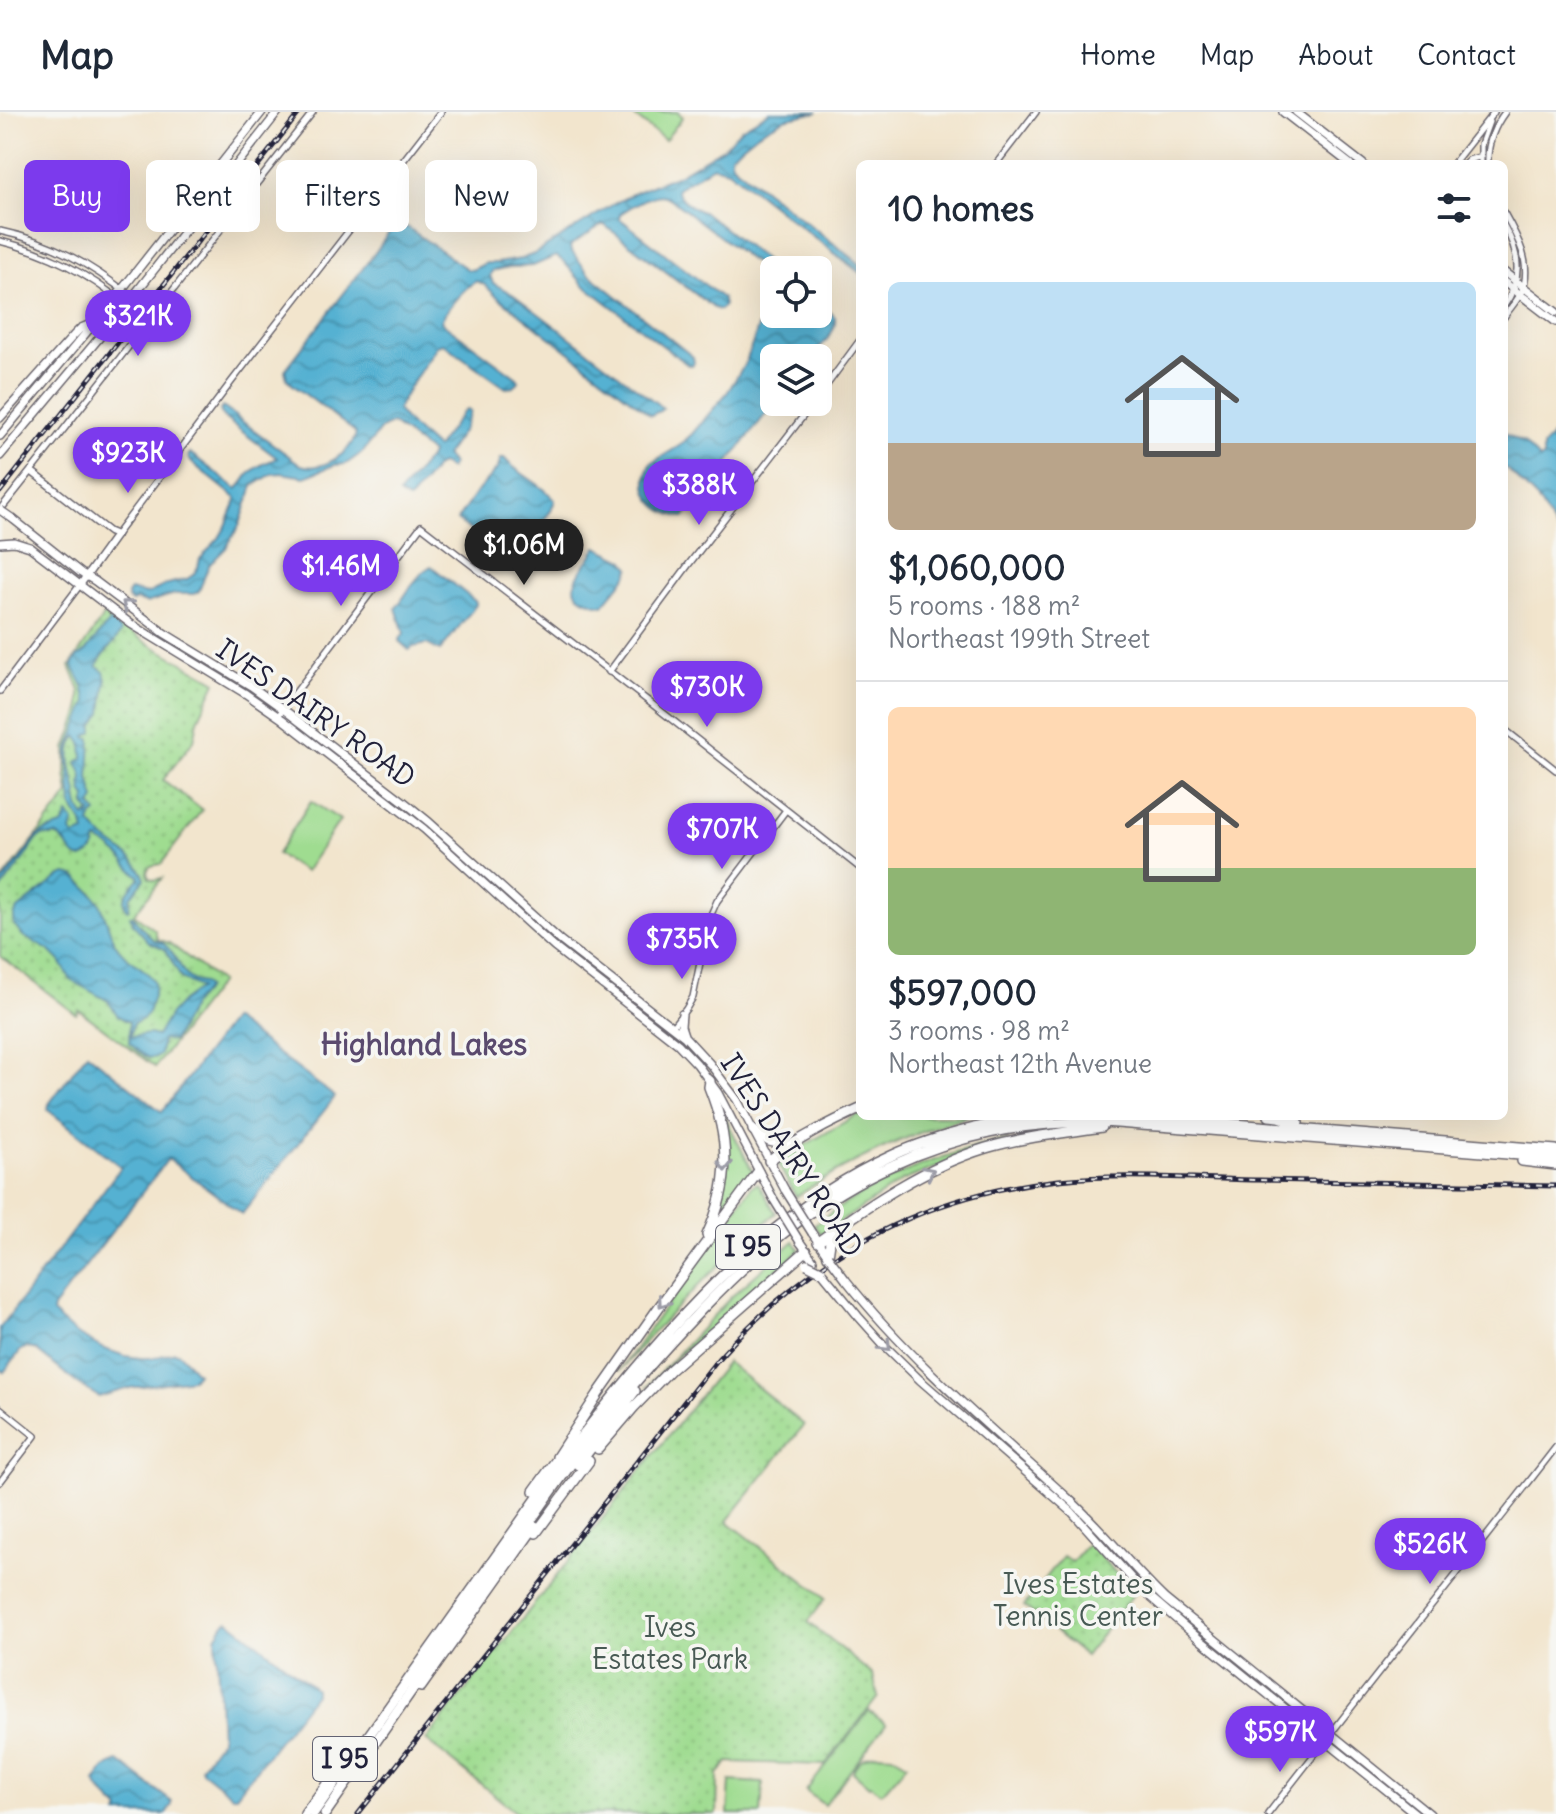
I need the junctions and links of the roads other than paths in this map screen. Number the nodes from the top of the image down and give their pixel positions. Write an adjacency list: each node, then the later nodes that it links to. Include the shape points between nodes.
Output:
1 (262, 112): 26 (main road)
2 (278, 112): 27 (main road)
3 (313, 112): 40 (street)
4 (441, 112): 42 (street)
5 (1036, 112): 12 (street)
6 (1283, 112): 13 (main road)
7 (1296, 112): 14 (main road)
8 (1494, 112): 10 (street)
9 (1505, 112): 11 (street)
10 (1490, 119): 11 (street, via 1481,144); 15 (street)
11 (1484, 155): 16 (street); 17 (street); 18 (street)
12 (999, 160)
13 (1345, 160)
14 (1358, 160)
15 (1456, 160)
16 (1469, 160)
17 (1482, 160)
18 (1486, 160)
19 (1508, 221): 25 (street, via 1522,250 1525,270)
20 (0, 231): 26 (street, via 56,248 99,272)
21 (1508, 236): 25 (street)
22 (0, 241): 26 (street, via 52,257)
23 (1508, 276): 25 (main road)
24 (1508, 284): 25 (main road)
25 (1519, 288): 28 (street); 30 (street); 31 (main road); 33 (main road)
26 (119, 293): 27 (street); 29 (street); 32 (main road)
27 (132, 297): 29 (main road)
28 (1508, 301)
29 (126, 305): 39 (main road)
30 (1508, 309)
31 (1556, 312)
32 (95, 322): 37 (main road, via 74,335); 38 (main road)
33 (1556, 322)
34 (856, 345): 35 (street)
35 (832, 378)
36 (803, 416): 46 (street)
37 (0, 418)
38 (0, 436)
39 (0, 456)
40 (31, 471): 41 (main road); 42 (main road)
41 (0, 510): 44 (main road, IVES DAIRY ROAD, bridge)
42 (116, 535): 44 (main road)
43 (0, 543): 45 (main road, IVES DAIRY ROAD, via 30,547)
44 (86, 576): 45 (main road); 48 (main road, IVES DAIRY ROAD, one-way to 44, via 251,686 176,641)
45 (80, 585): 47 (street); 48 (main road, IVES DAIRY ROAD, via 131,624)
46 (609, 672): 48 (street, via 421,526); 51 (street)
47 (0, 691)
48 (280, 712): 54 (main road, IVES DAIRY ROAD, via 424,829 554,947)
49 (1508, 732): 50 (street)
50 (1556, 770)
51 (786, 810): 52 (street); 53 (street, via 717,901 693,997)
52 (856, 865)
53 (682, 1014): 54 (street); 55 (main road)
54 (669, 1030): 55 (main road, IVES DAIRY ROAD); 56 (main road, IVES DAIRY ROAD)
55 (685, 1037): 65 (main road, IVES DAIRY ROAD, via 719,1074)
56 (710, 1081): 71 (main road, IVES DAIRY ROAD); 75 (highway, one-way to 75, via 724,1137 725,1174 718,1209)
57 (856, 1111): 66 (highway)
58 (987, 1120): 82 (highway, I 95, via 919,1139 876,1158 816,1191 768,1229 643,1353)
59 (1014, 1120): 87 (highway, via 945,1135 852,1176 807,1204 712,1287 623,1383 577,1442)
60 (1191, 1120): 67 (highway)
61 (1260, 1120): 63 (highway)
62 (1288, 1120): 63 (highway)
63 (1298, 1123): 67 (highway)
64 (1102, 1127): 70 (highway, I 95); 72 (highway, one-way to 64, via 902,1185 968,1155 1021,1139); 84 (highway, I 95, via 1013,1133 965,1143 877,1178 826,1208 731,1286 645,1378)
65 (753, 1130): 66 (highway, via 772,1143); 69 (main road, IVES DAIRY ROAD)
66 (792, 1146): 69 (highway)
67 (1556, 1147)
68 (1556, 1158): 88 (highway, via 1159,1126 1058,1123 948,1144 848,1187 758,1254 626,1394)
69 (769, 1161): 71 (main road); 73 (main road, IVES DAIRY ROAD, bridge)
70 (1556, 1165)
71 (758, 1172): 74 (main road, IVES DAIRY ROAD, bridge); 75 (highway)
72 (838, 1228): 73 (highway); 76 (highway)
73 (815, 1237): 74 (main road); 76 (main road, IVES DAIRY ROAD)
74 (803, 1246): 77 (main road, IVES DAIRY ROAD); 78 (highway)
75 (700, 1249): 82 (highway, one-way to 82)
76 (828, 1251): 85 (main road, IVES DAIRY ROAD, bridge, via 846,1280 911,1353 1071,1500 1146,1581)
77 (810, 1262): 78 (highway); 79 (highway, bridge)
78 (789, 1266): 84 (highway, via 652,1388)
79 (821, 1271): 85 (main road, IVES DAIRY ROAD, one-way to 85, via 920,1380 1072,1512 1141,1589)
80 (0, 1408): 83 (street, via 35,1436)
81 (1556, 1447): 85 (street)
82 (553, 1464): 86 (highway, I 95)
83 (0, 1482)
84 (521, 1546): 89 (highway, I 95)
85 (1329, 1738): 90 (street); 91 (main road, IVES DAIRY ROAD); 92 (main road, IVES DAIRY ROAD)
86 (305, 1814)
87 (313, 1814)
88 (325, 1814)
89 (332, 1814)
90 (1268, 1814)
91 (1416, 1814)
92 (1430, 1814)

